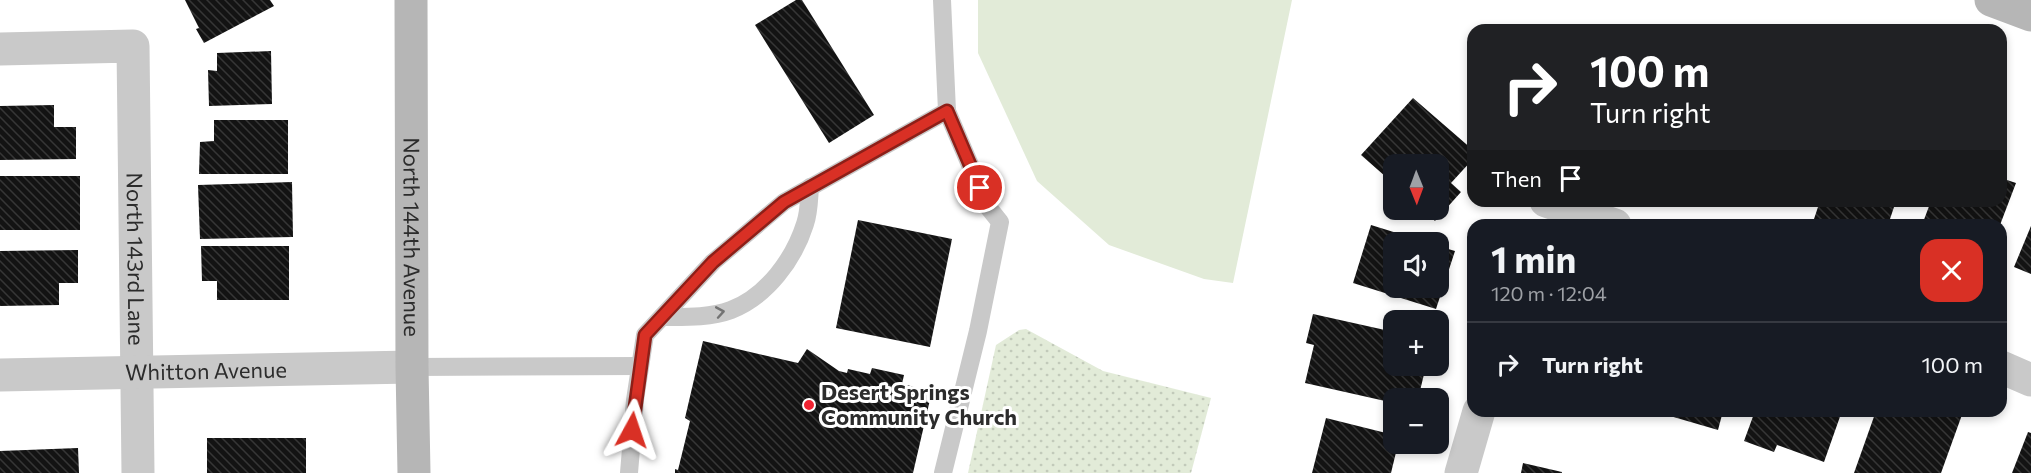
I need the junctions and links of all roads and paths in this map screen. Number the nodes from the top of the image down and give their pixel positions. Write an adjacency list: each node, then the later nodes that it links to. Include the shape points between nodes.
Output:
1 (411, 0): 12 (main road, North 144th Avenue)
2 (942, 0): 6 (lane)
3 (1991, 0): 4 (main road)
4 (2031, 15)
5 (0, 49): 14 (street, North 143rd Lane, via 133,46)
6 (947, 111): 7 (lane); 21 (lane, via 988,207 1000,222)
7 (810, 187): 10 (lane, via 784,202 713,262); 10 (lane, one-way to 7, via 731,310 759,293 782,270 796,247 806,222)
8 (1563, 207): 9 (street)
9 (1598, 219)
10 (662, 317): 11 (lane, via 645,335)
11 (640, 366): 12 (lane); 20 (lane)
12 (412, 367): 14 (street, Whitton Avenue); 19 (main road, North 144th Avenue)
13 (2007, 370): 16 (street)
14 (136, 374): 15 (street, Whitton Avenue); 18 (street, North 143rd Lane)
15 (0, 375)
16 (2031, 380)
17 (1477, 417): 22 (street)
18 (138, 473)
19 (414, 473)
20 (629, 473)
21 (943, 473)
22 (1461, 473)

